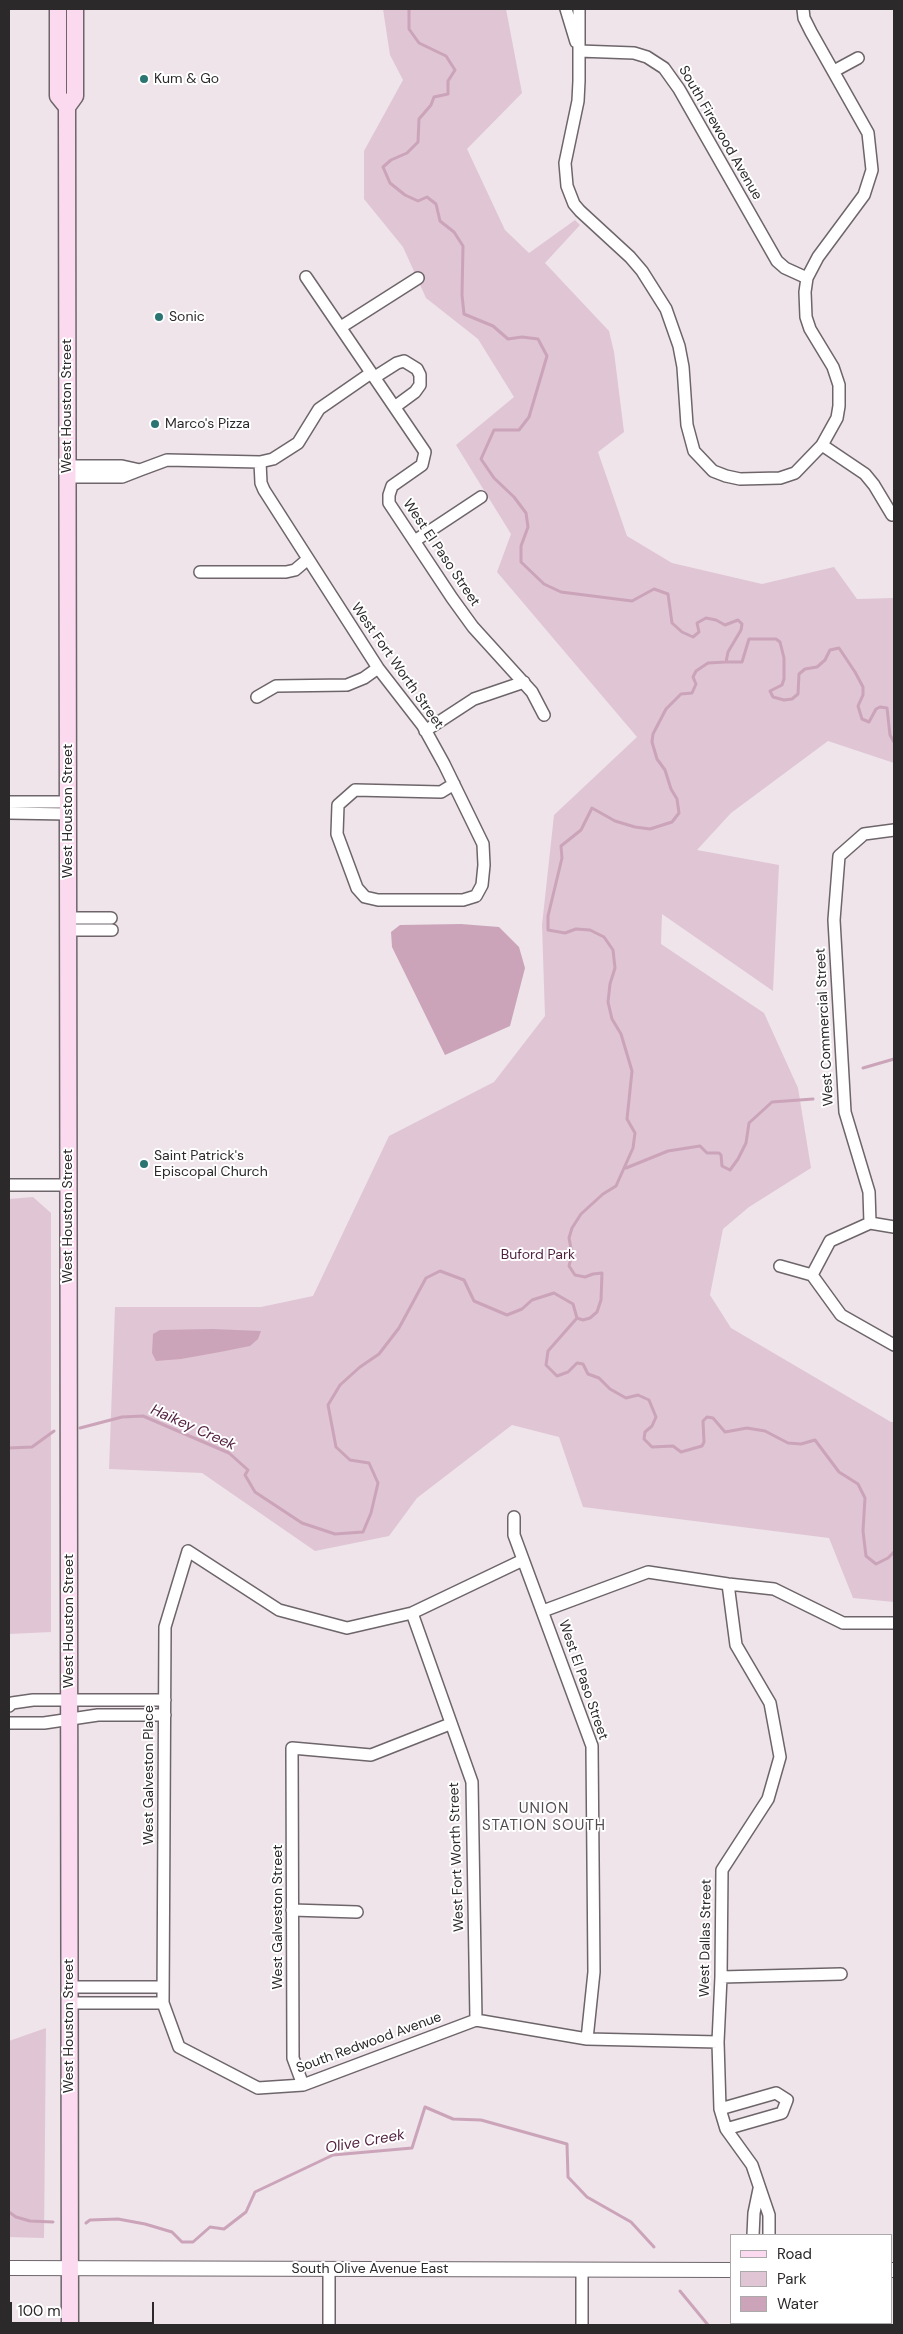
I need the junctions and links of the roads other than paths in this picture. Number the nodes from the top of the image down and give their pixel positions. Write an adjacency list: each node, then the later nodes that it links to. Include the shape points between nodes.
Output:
1 (58, 9): 9 (main road, West Houston Street, via 58,96)
2 (74, 9): 9 (main road, West Houston Street, via 75,96)
3 (566, 9): 6 (street)
4 (579, 9): 6 (street)
5 (802, 9): 8 (street)
6 (579, 51): 12 (street, South Firewood Avenue, via 634,53 664,68 680,89 777,261); 16 (street, via 578,101 564,170 567,186 580,211 630,257 666,309 679,346 687,425 694,451 709,467 726,476 780,478 795,473)
7 (858, 58): 8 (street)
8 (834, 71): 12 (street, via 868,133 872,170 864,195 818,257)
9 (67, 108): 18 (main road, West Houston Street)
10 (306, 277): 13 (street, West El Paso Street)
11 (418, 278): 13 (street)
12 (807, 278): 16 (street, via 806,317 833,367 840,394 837,418)
13 (341, 327): 14 (street, West El Paso Street)
14 (373, 375): 15 (street, West El Paso Street); 15 (street, via 397,363 409,363 417,369 420,385); 17 (street, via 318,409 291,449)
15 (396, 406): 21 (street, West El Paso Street, via 425,452 422,465 392,486 389,495 389,503)
16 (822, 445): 20 (street, via 865,474)
17 (260, 462): 18 (street, via 167,460 122,477 115,472); 22 (street, West Fort Worth Street, via 264,490)
18 (67, 472): 31 (main road, West Houston Street)
19 (481, 497): 21 (street)
20 (892, 515)
21 (416, 540): 25 (street, West El Paso Street, via 473,627)
22 (308, 559): 23 (street, via 295,570 286,572); 24 (street, West Fort Worth Street)
23 (200, 572)
24 (378, 668): 26 (street, via 347,685 276,686); 28 (street, West Fort Worth Street)
25 (524, 682): 27 (street, West El Paso Street); 28 (street, via 474,699)
26 (257, 697)
27 (544, 715)
28 (425, 731): 29 (street, West Fort Worth Street)
29 (454, 784): 29 (street, West Fort Worth Street, via 441,792 355,790 338,805 337,834 356,888 365,897 378,900 453,900 476,896 482,886 483,844)
30 (9, 802): 31 (street)
31 (68, 808): 32 (street); 34 (main road, West Houston Street)
32 (9, 813)
33 (894, 830): 38 (street, West Commercial Street, via 864,834 839,856 834,920 845,1112 869,1192)
34 (68, 924): 35 (street); 37 (main road, West Houston Street)
35 (112, 924)
36 (9, 1185): 37 (street)
37 (68, 1185): 50 (main road, West Houston Street)
38 (870, 1223): 39 (street); 41 (street, via 830,1241)
39 (894, 1227)
40 (780, 1266): 41 (street)
41 (812, 1276): 42 (street, via 841,1315)
42 (894, 1345)
43 (514, 1517): 44 (street, West El Paso Street, via 514,1535)
44 (523, 1560): 46 (street, West El Paso Street); 47 (street)
45 (728, 1584): 46 (street, via 648,1572); 48 (street, via 774,1589 843,1622); 59 (street, West Dallas Street, via 736,1645 770,1703 780,1757 768,1799 722,1870)
46 (543, 1611): 64 (street, West El Paso Street, via 592,1746 594,1972)
47 (412, 1613): 49 (street, West Galveston Place, via 347,1628 280,1610 188,1551 165,1627); 55 (street, West Fort Worth Street)
48 (894, 1622)
49 (165, 1700): 50 (street); 52 (street, West Galveston Place)
50 (69, 1701): 51 (street, via 23,1701); 53 (main road, West Houston Street)
51 (9, 1706)
52 (165, 1715): 53 (street, via 98,1715); 60 (street, West Galveston Place)
53 (69, 1719): 54 (street); 61 (main road, West Houston Street)
54 (9, 1723)
55 (450, 1724): 56 (street, West Galveston Street, via 371,1755 292,1748); 63 (street, West Fort Worth Street, via 472,1782)
56 (292, 1910): 57 (street); 66 (street, West Galveston Street, via 293,2058)
57 (357, 1912)
58 (841, 1974): 59 (street)
59 (721, 1977): 65 (street, West Dallas Street)
60 (163, 1987): 61 (street); 62 (street, West Galveston Place)
61 (70, 1995): 62 (street); 73 (main road, West Houston Street)
62 (163, 2003): 66 (street, South Redwood Avenue, via 179,2047 258,2088)
63 (476, 2020): 64 (street); 66 (street, South Redwood Avenue)
64 (586, 2039): 65 (street)
65 (718, 2042): 67 (street, West Dallas Street)
66 (303, 2085)
67 (720, 2110): 68 (street, West Dallas Street); 68 (street, via 776,2093 787,2100 782,2113)
68 (726, 2130): 69 (street, West Dallas Street, via 752,2165)
69 (760, 2187): 70 (street); 71 (street, West Dallas Street, via 769,2215)
70 (753, 2234)
71 (769, 2234)
72 (9, 2268): 73 (street, South Olive Avenue East)
73 (71, 2268): 74 (street, South Olive Avenue East); 77 (main road, West Houston Street)
74 (329, 2269): 75 (street, South Olive Avenue East); 78 (street)
75 (582, 2270): 76 (street, South Olive Avenue East); 79 (street)
76 (730, 2270)
77 (70, 2325)
78 (329, 2325)
79 (582, 2325)

